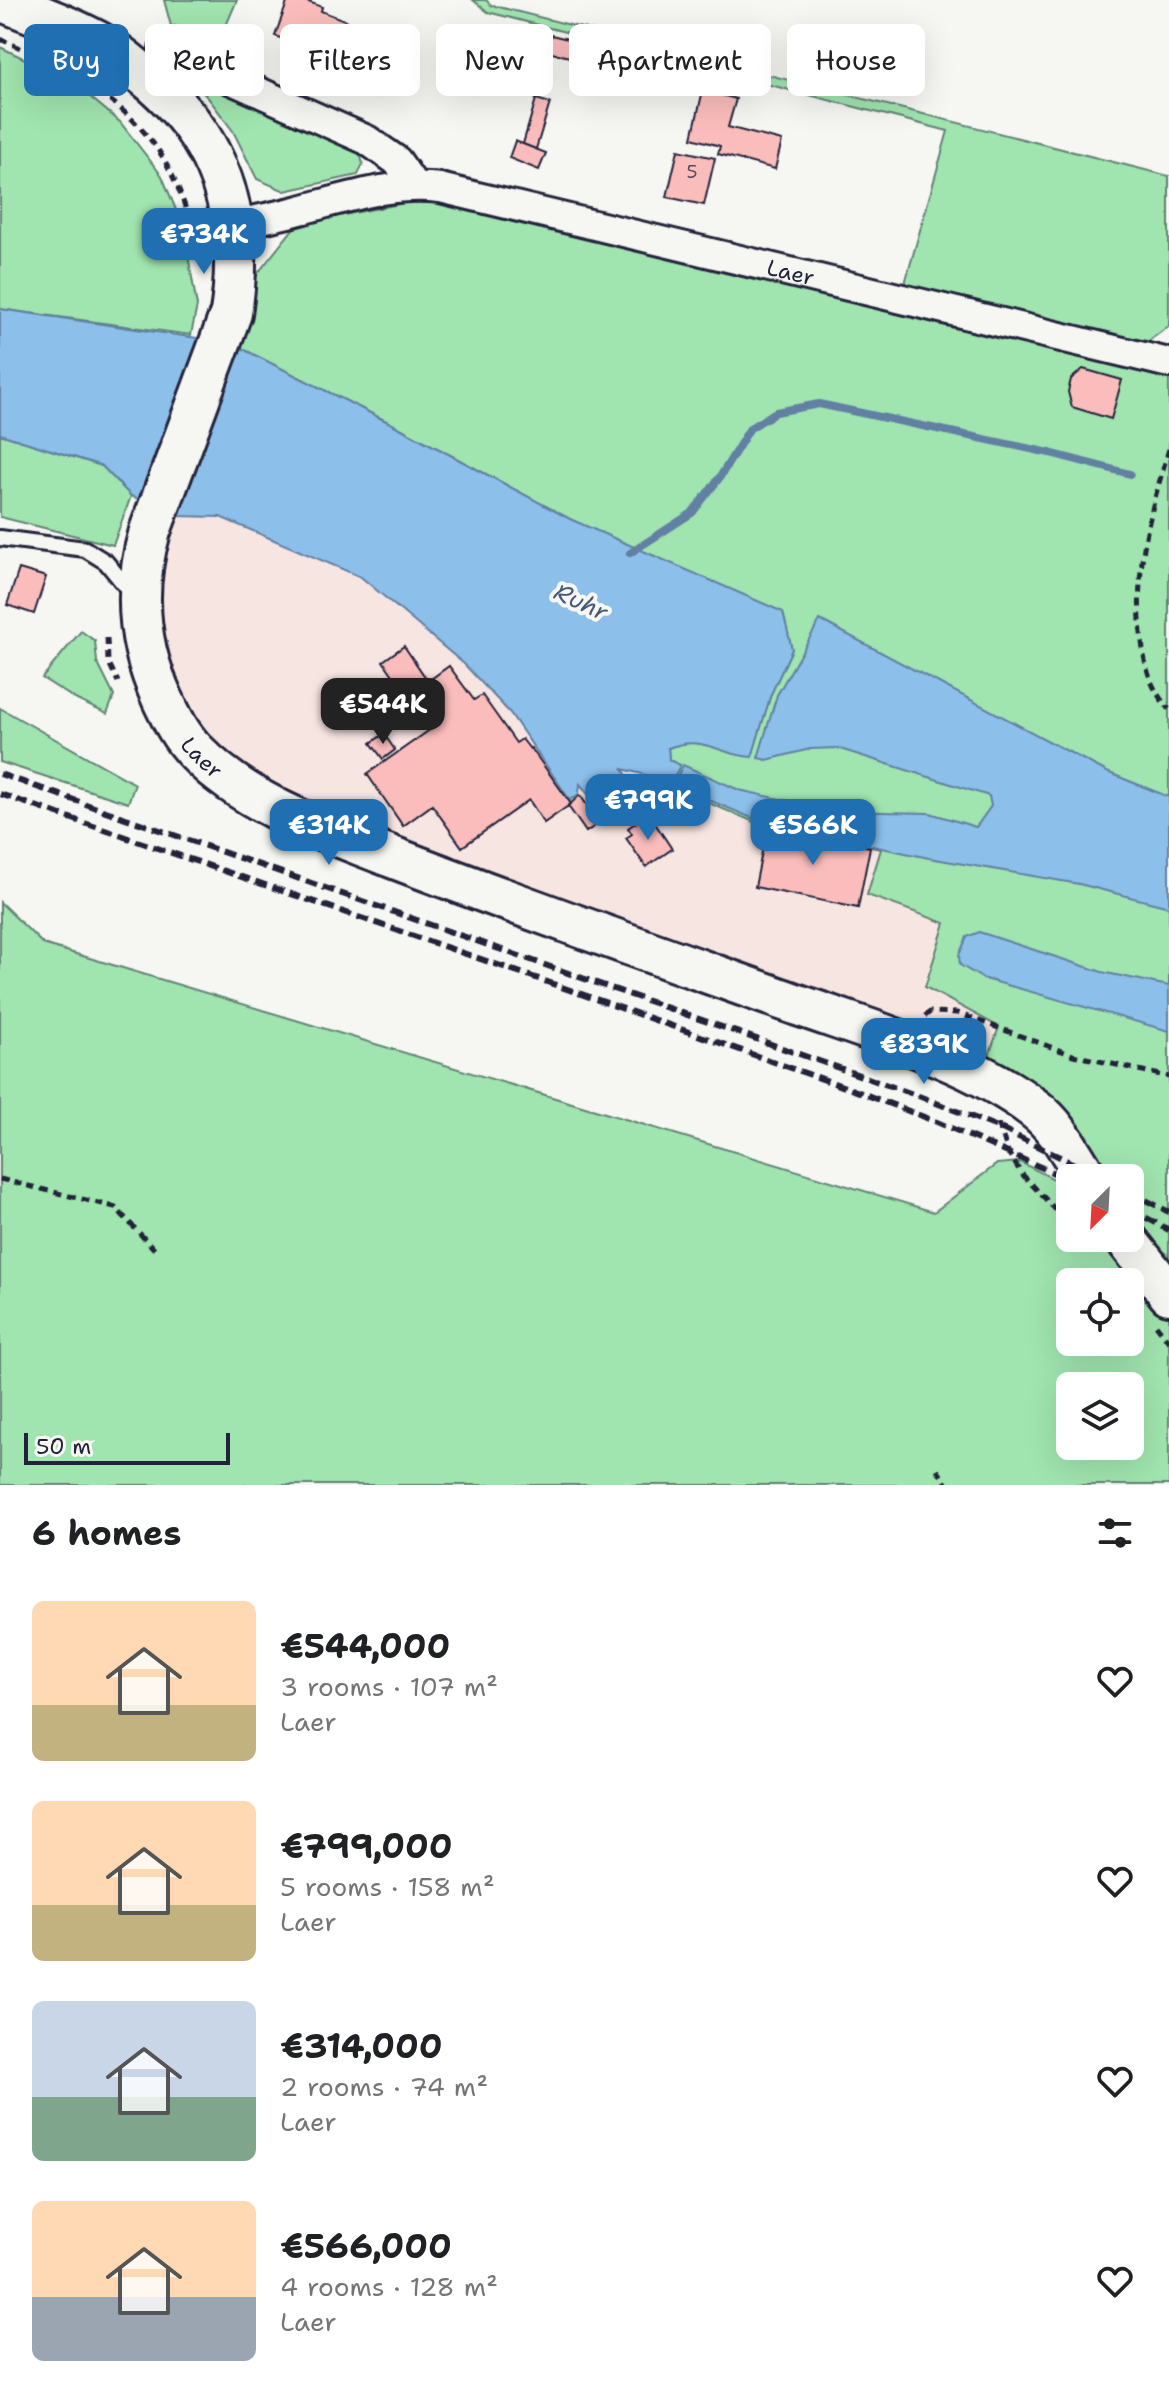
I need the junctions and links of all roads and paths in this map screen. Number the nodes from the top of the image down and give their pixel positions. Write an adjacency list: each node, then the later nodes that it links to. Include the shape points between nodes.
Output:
1 (0, 0): 5 (main road, Laer, via 110,49 160,88 207,146)
2 (0, 39): 6 (path, via 80,79 141,129 176,183)
3 (264, 94): 4 (street, via 367,140 397,161)
4 (413, 184): 5 (street, Laer); 7 (street, Laer)
5 (233, 225): 10 (main road, Laer, via 236,281 231,313 150,531)
6 (202, 263)
7 (1169, 363)
8 (1169, 449): 11 (path, via 1143,544 1138,588 1148,674)
9 (0, 538): 10 (lane, via 85,549 106,562)
10 (138, 601): 14 (main road, Laer, via 147,660 172,718 197,753 239,789 326,831 443,877 933,1055 1038,1111)
11 (1169, 709)
12 (916, 1024): 13 (path, via 930,1012 957,1013 1073,1055)
13 (1169, 1077)
14 (1078, 1164)
15 (0, 1179): 16 (path, via 115,1207)
16 (156, 1251)
17 (1136, 1252): 18 (main road)
18 (1169, 1294)
19 (937, 1469): 20 (path)
20 (947, 1485)

